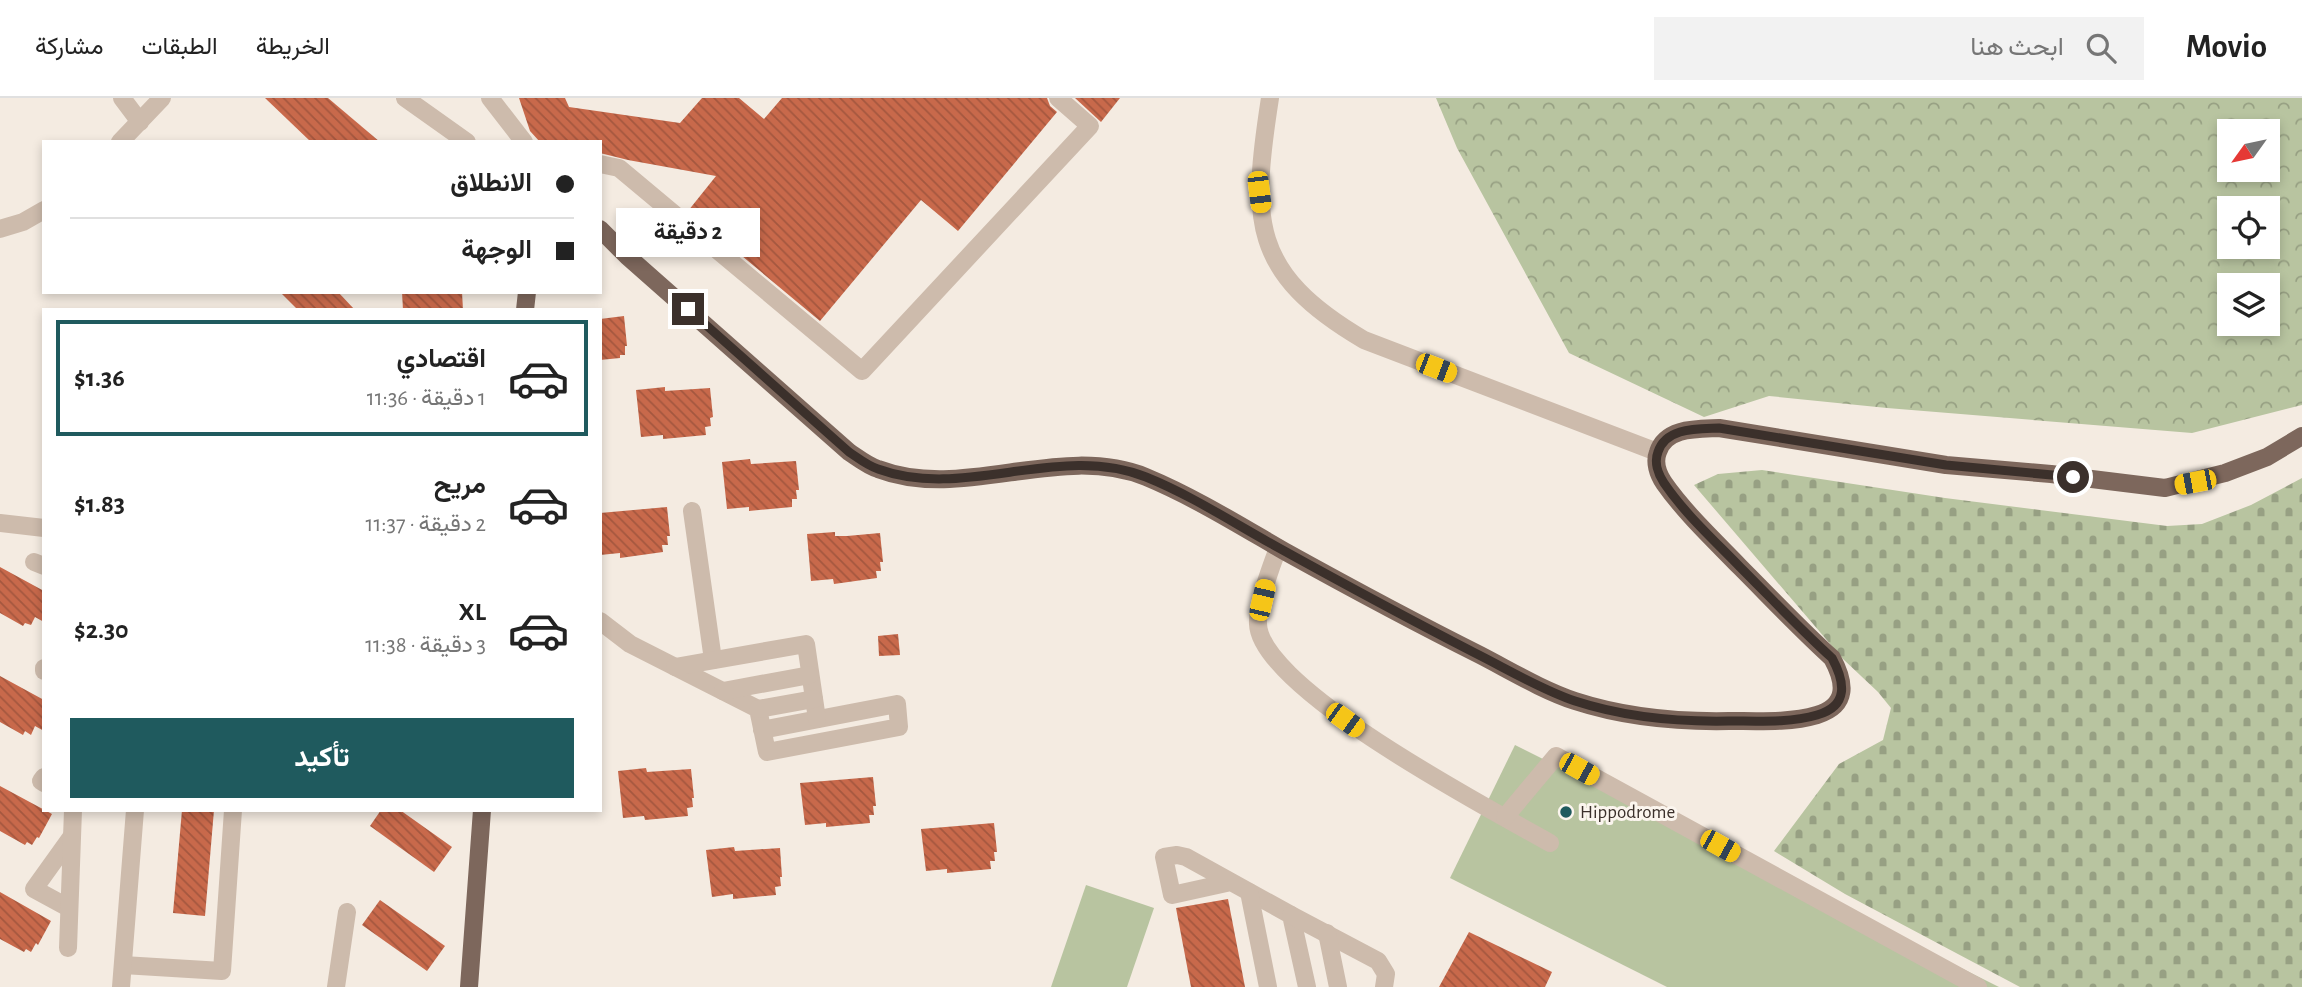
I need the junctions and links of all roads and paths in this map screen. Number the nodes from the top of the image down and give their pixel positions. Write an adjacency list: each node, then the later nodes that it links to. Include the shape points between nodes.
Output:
1 (122, 98): 7 (street)
2 (162, 98): 7 (street)
3 (405, 98): 9 (street)
4 (490, 98): 10 (street)
5 (1058, 98): 11 (street, via 1090,126 862,371 620,168)
6 (1270, 98): 16 (street, via 1259,192 1263,231 1279,269 1302,296 1329,320 1364,340)
7 (140, 122): 8 (street)
8 (122, 140)
9 (464, 140)
10 (522, 140)
11 (602, 164)
12 (42, 211): 13 (street)
13 (0, 229)
14 (602, 231): 20 (main road, via 849,452 874,468 930,480 1065,466 1101,467 1144,476)
15 (2302, 436): 16 (main road, via 2267,457 2225,473 2165,488 1946,465 1719,428 1676,433)
16 (1657, 452): 20 (main road, via 1663,482 1696,522 1832,658 1842,692 1827,712 1811,717 1706,722 1632,714 1576,701 1386,608)
17 (692, 511): 22 (street)
18 (0, 523): 19 (street)
19 (42, 528)
20 (1278, 548): 34 (street, via 1258,625 1266,648 1320,701 1360,731)
21 (602, 623): 23 (street, via 630,644)
22 (713, 660): 23 (street); 24 (street, via 806,644)
23 (675, 667): 25 (street)
24 (810, 674): 25 (street); 26 (street)
25 (723, 691): 27 (street)
26 (814, 699): 27 (street); 28 (street)
27 (758, 709): 29 (street)
28 (817, 719): 29 (street); 29 (street, via 897,704 899,727 768,752)
29 (762, 730)
30 (74, 812): 35 (street)
31 (135, 812): 44 (street)
32 (233, 812): 44 (street, via 222,971)
33 (482, 812): 47 (main road)
34 (1505, 817): 36 (street); 52 (street, via 1556,756)
35 (72, 835): 39 (street); 39 (street, via 34,889)
36 (1550, 843)
37 (1231, 882): 38 (street)
38 (1249, 892): 41 (street); 48 (street)
39 (69, 908): 43 (street)
40 (347, 912): 46 (street)
41 (1291, 915): 42 (street); 49 (street)
42 (1327, 933): 50 (street); 51 (street, via 1378,961 1386,974)
43 (68, 948)
44 (123, 965): 45 (street)
45 (121, 987)
46 (337, 987)
47 (470, 987)
48 (1268, 987)
49 (1307, 987)
50 (1338, 987)
51 (1384, 987)
52 (1978, 987)

